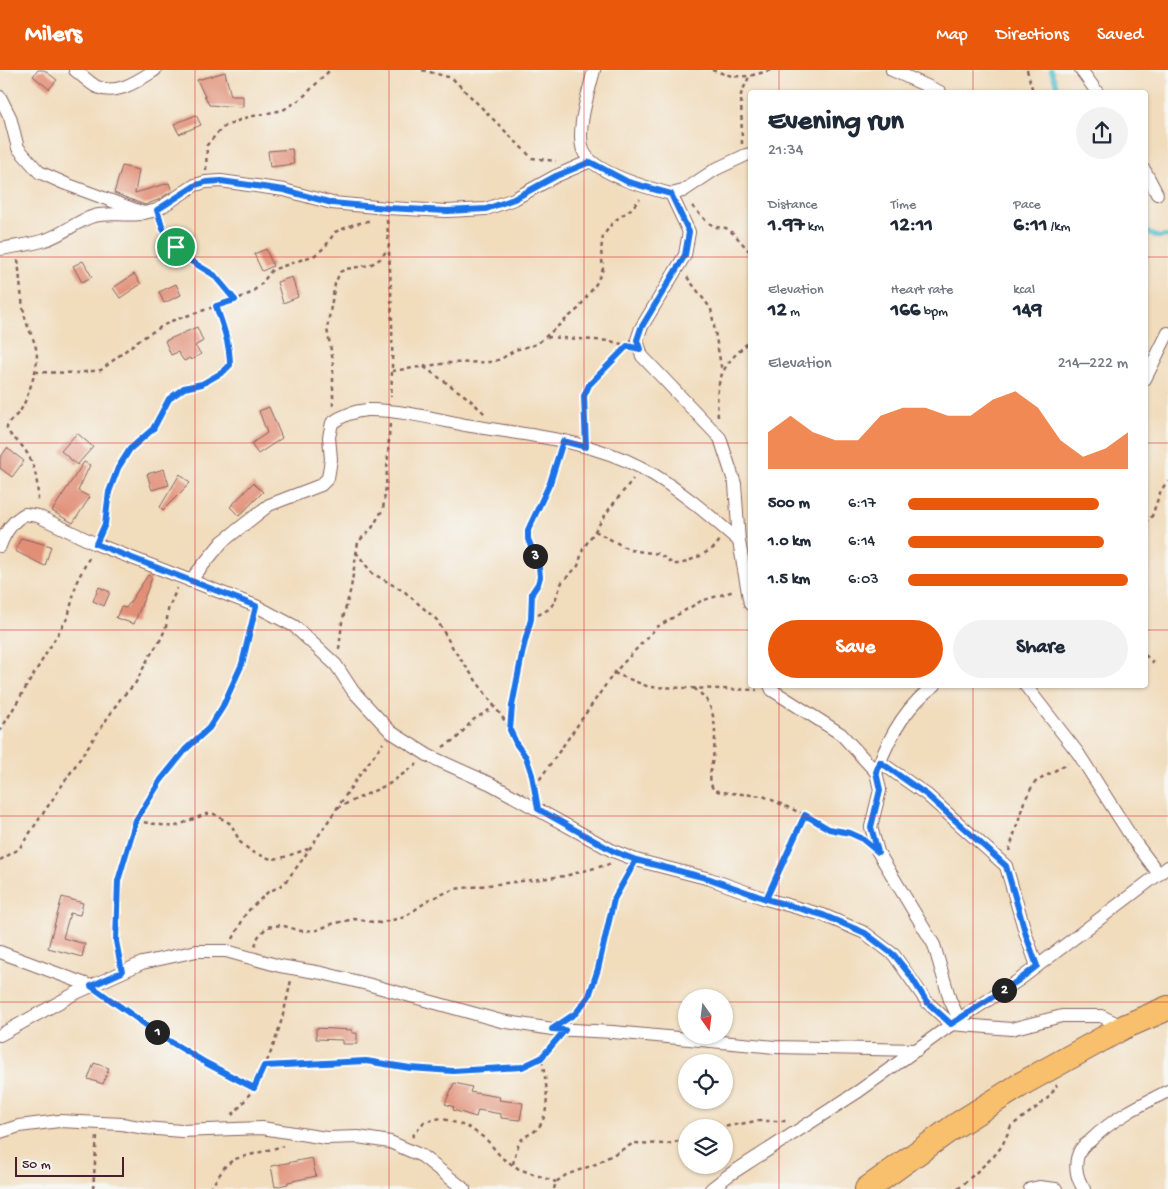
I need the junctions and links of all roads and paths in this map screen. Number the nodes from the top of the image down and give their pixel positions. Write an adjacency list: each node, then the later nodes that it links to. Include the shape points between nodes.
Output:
1 (75, 70): 2 (street, via 97,86 111,90 130,85)
2 (155, 70)
3 (330, 70): 19 (path, via 301,99 283,110 244,118 222,128 207,145)
4 (422, 70): 17 (path, via 452,78 532,158)
5 (594, 70): 17 (street, via 581,134)
6 (712, 70): 11 (path)
7 (771, 70): 11 (path)
8 (892, 70): 12 (street)
9 (1027, 70): 13 (path)
10 (1081, 70): 14 (street)
11 (748, 78): 16 (path, via 740,94 742,141)
12 (936, 90)
13 (1032, 90)
14 (1096, 90)
15 (0, 97): 24 (street, via 10,117 18,148 39,172)
16 (748, 154): 21 (street)
17 (586, 163): 20 (street); 23 (street, via 514,199 486,209)
18 (1148, 176): 22 (street)
19 (206, 182): 23 (street, via 221,181 284,190 332,203); 24 (street)
20 (649, 188): 21 (street); 33 (path, via 603,236 603,269 596,284 578,309)
21 (677, 193): 28 (path, via 707,222 726,228); 29 (street, via 689,232 685,255)
22 (1157, 193)
23 (387, 211): 26 (path); 30 (path, via 366,223 335,232 315,255 272,270 251,293)
24 (151, 212): 25 (street, via 92,216 46,240); 30 (path, via 176,247 214,275)
25 (16, 246): 27 (street); 39 (path, via 25,317 36,346)
26 (389, 248): 38 (path); 43 (path, via 370,265 346,268 340,272 335,284 327,329 333,361)
27 (0, 249)
28 (748, 250)
29 (679, 266): 36 (street, via 641,328 637,340); 40 (path, via 711,309)
30 (235, 300): 31 (path)
31 (216, 306): 39 (path, via 171,321 138,340 101,370); 55 (path, via 225,331 230,365 202,384 184,388 169,399 153,429 130,449 109,492 105,524)
32 (1168, 333): 41 (street)
33 (545, 337): 35 (path, via 610,341); 37 (path, via 536,344 491,362)
34 (748, 343): 40 (path)
35 (627, 346): 36 (path); 47 (path, via 589,385 584,396)
36 (640, 349): 45 (street, via 642,356)
37 (423, 366): 38 (path); 44 (path, via 468,398)
38 (392, 371): 42 (path)
39 (35, 372): 50 (path, via 22,410 8,422 7,427 34,465)
40 (722, 372): 45 (path, via 716,396)
41 (1148, 373)
42 (390, 412): 43 (street, via 367,410 344,414); 44 (street); 57 (path, via 383,509 372,528 358,542)
43 (332, 423): 58 (street, via 328,478 321,485 270,505 222,542)
44 (495, 429): 46 (street)
45 (720, 438): 54 (street, via 735,484)
46 (563, 441): 47 (street); 62 (path, via 550,483 528,530 540,577 532,593)
47 (586, 447): 48 (street, via 605,451)
48 (642, 468): 52 (path); 53 (street)
49 (1168, 481): 51 (path)
50 (38, 516): 55 (street); 56 (street, via 25,514 16,518 5,532)
51 (1148, 519)
52 (595, 530): 53 (path, via 630,550 659,554 673,564 681,564 715,547); 62 (path, via 583,549 578,566 562,582 554,603)
53 (728, 531): 54 (street)
54 (740, 541): 59 (street)
55 (96, 544): 58 (street); 73 (path, via 77,581 68,616)
56 (0, 546)
57 (356, 552): 65 (path); 71 (path, via 372,573 405,592 437,620)
58 (186, 579): 61 (street); 86 (path, via 168,610 166,627 135,684 121,698 19,849)
59 (747, 586): 60 (street); 66 (path, via 701,601 657,627)
60 (748, 592)
61 (256, 606): 65 (street, via 294,626); 82 (path, via 242,664 222,708 209,728 186,749 161,780)
62 (531, 619): 72 (path)
63 (1148, 658): 64 (path)
64 (1154, 663)
65 (336, 666): 74 (street, via 353,691)
66 (614, 673): 67 (path, via 649,686); 78 (path)
67 (694, 688): 68 (path); 81 (path, via 706,699 716,733 710,774 713,789 763,796)
68 (771, 688): 77 (street, via 841,734)
69 (932, 688): 77 (street, via 904,715 885,746)
70 (1027, 688): 75 (street)
71 (494, 707): 72 (path); 76 (path, via 472,720 457,738)
72 (510, 730): 78 (path, via 526,757)
73 (0, 731)
74 (391, 732): 76 (street); 79 (path)
75 (1078, 753): 87 (path, via 1066,766 1034,783 1024,802); 88 (street, via 1134,841)
76 (429, 756): 79 (path, via 389,784); 80 (street)
77 (878, 767): 84 (street, via 880,790 871,827); 87 (street, via 927,795)
78 (534, 787): 80 (path)
79 (337, 808): 83 (path)
80 (538, 809): 85 (street)
81 (805, 815): 84 (path, via 829,829 861,838); 89 (path)
82 (136, 820): 83 (path, via 174,827 214,814 231,824 240,842 252,852 271,859); 95 (path, via 118,881 116,941)
83 (310, 849): 90 (path, via 286,881 268,892 246,913)
84 (878, 852): 98 (street, via 934,945)
85 (633, 859): 89 (street, via 710,879); 92 (path, via 565,876 455,889 430,899 405,917 380,924 354,919 317,930 301,931 281,924 267,927 258,937); 100 (path, via 614,899 589,996)
86 (0, 860)
87 (1006, 866): 93 (street)
88 (1163, 871): 93 (street)
89 (766, 899): 98 (street, via 823,915 865,933 894,955 927,1002)
90 (226, 951): 92 (street); 95 (street, via 197,951 142,963)
91 (0, 952): 96 (street)
92 (249, 958): 94 (street)
93 (1037, 966): 98 (street)
94 (293, 968): 100 (street, via 367,984 501,1021); 105 (path, via 285,1010)
95 (122, 972): 96 (street)
96 (91, 986): 101 (street); 106 (path, via 166,1039)
97 (1168, 1008): 99 (highway)
98 (955, 1022): 99 (street, via 1011,1028 1062,1016 1102,1016); 102 (street)
99 (1124, 1027): 104 (highway)
100 (559, 1029): 102 (street, via 775,1047); 103 (path)
101 (0, 1035)
102 (917, 1050): 108 (street)
103 (541, 1058): 105 (path, via 522,1067 453,1071 366,1061); 116 (path, via 547,1079 547,1100 541,1123 523,1138)
104 (1064, 1060): 123 (highway, via 955,1126); 124 (path, via 1056,1089 1040,1106 1011,1126 994,1156)
105 (264, 1066): 106 (path)
106 (254, 1088): 111 (path, via 232,1115)
107 (1168, 1091): 127 (street, via 1103,1128 1081,1149 1076,1170)
108 (812, 1121): 110 (path, via 756,1121); 122 (street)
109 (98, 1122): 111 (street, via 181,1131); 112 (street, via 59,1121); 118 (path)
110 (733, 1125)
111 (210, 1130): 115 (street, via 262,1128 326,1138 358,1137)
112 (0, 1132)
113 (678, 1141): 117 (path, via 634,1143)
114 (284, 1146): 119 (path, via 235,1159 226,1165)
115 (402, 1147): 116 (path, via 424,1122 441,1118 468,1127 486,1139); 120 (street, via 422,1156)
116 (512, 1165): 117 (path)
117 (556, 1182): 121 (path)
118 (93, 1189)
119 (210, 1189)
120 (464, 1189)
121 (554, 1189)
122 (711, 1189)
123 (867, 1189)
124 (958, 1189)
125 (1030, 1189): 126 (street)
126 (1056, 1189)
127 (1084, 1189)

